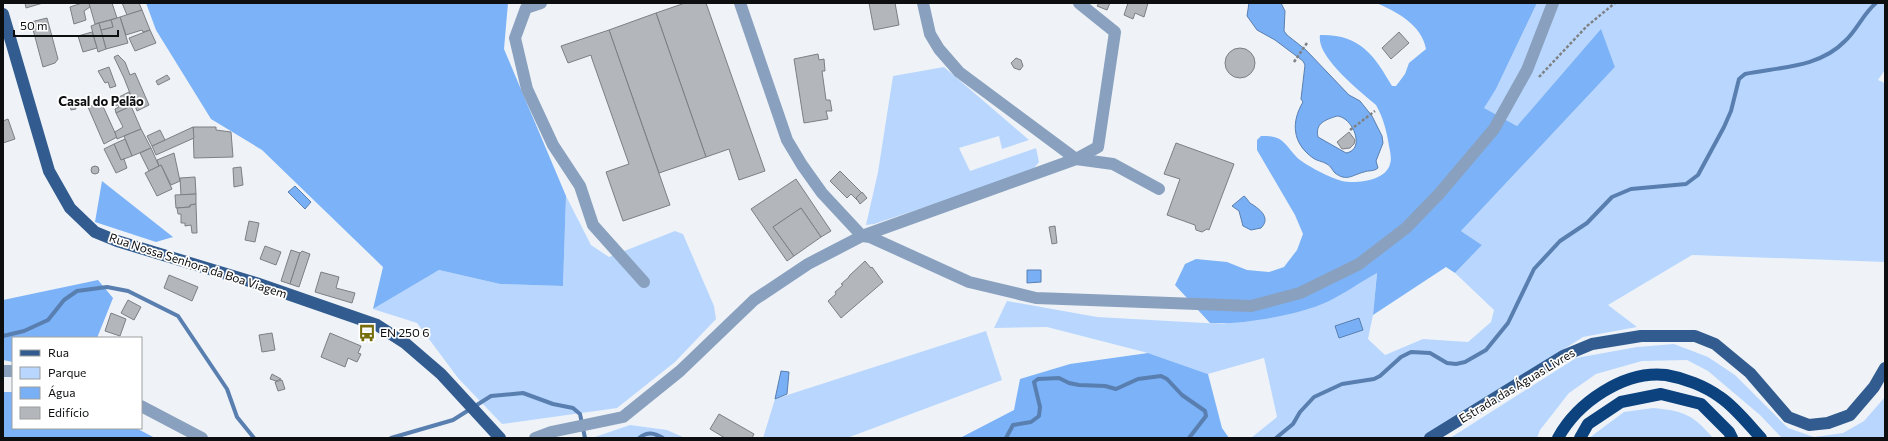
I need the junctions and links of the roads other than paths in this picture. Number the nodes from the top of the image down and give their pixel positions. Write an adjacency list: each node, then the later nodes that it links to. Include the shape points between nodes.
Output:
1 (541, 3): 10 (street, via 526,8 515,38 527,89 553,144 580,186 593,225)
2 (740, 3): 9 (street, via 787,140 822,193)
3 (923, 3): 7 (street, via 930,34 959,72)
4 (1078, 3): 7 (street, via 1115,32 1098,147)
5 (1553, 3): 9 (street, via 1527,70 1494,129 1439,194 1406,228 1359,264 1300,293 1252,306 1036,298 969,282 870,237)
6 (3, 14): 14 (main road, Rua Nossa Senhora da Boa Viagem, via 49,171 70,208 96,232 377,325 441,374)
7 (1076, 159): 8 (street, via 1113,164); 9 (street)
8 (1159, 189)
9 (862, 236): 15 (street, via 808,264 754,300 680,371 623,417 551,432)
10 (644, 282)
11 (1885, 368): 16 (main road, Estrada das Águas Livres, via 1874,387 1850,415 1828,423 1809,425 1788,416 1750,373 1715,344 1695,336 1641,336 1592,344 1564,356)
12 (142, 407): 13 (street)
13 (202, 438)
14 (500, 438)
15 (535, 438)
16 (1430, 438)
17 (1558, 438): 20 (highway, via 1565,424 1585,404 1610,387 1640,377 1666,375 1695,383 1721,397)
18 (1580, 438): 19 (highway, via 1588,424 1621,402 1661,394 1701,404)
19 (1732, 438)
20 (1761, 438)

